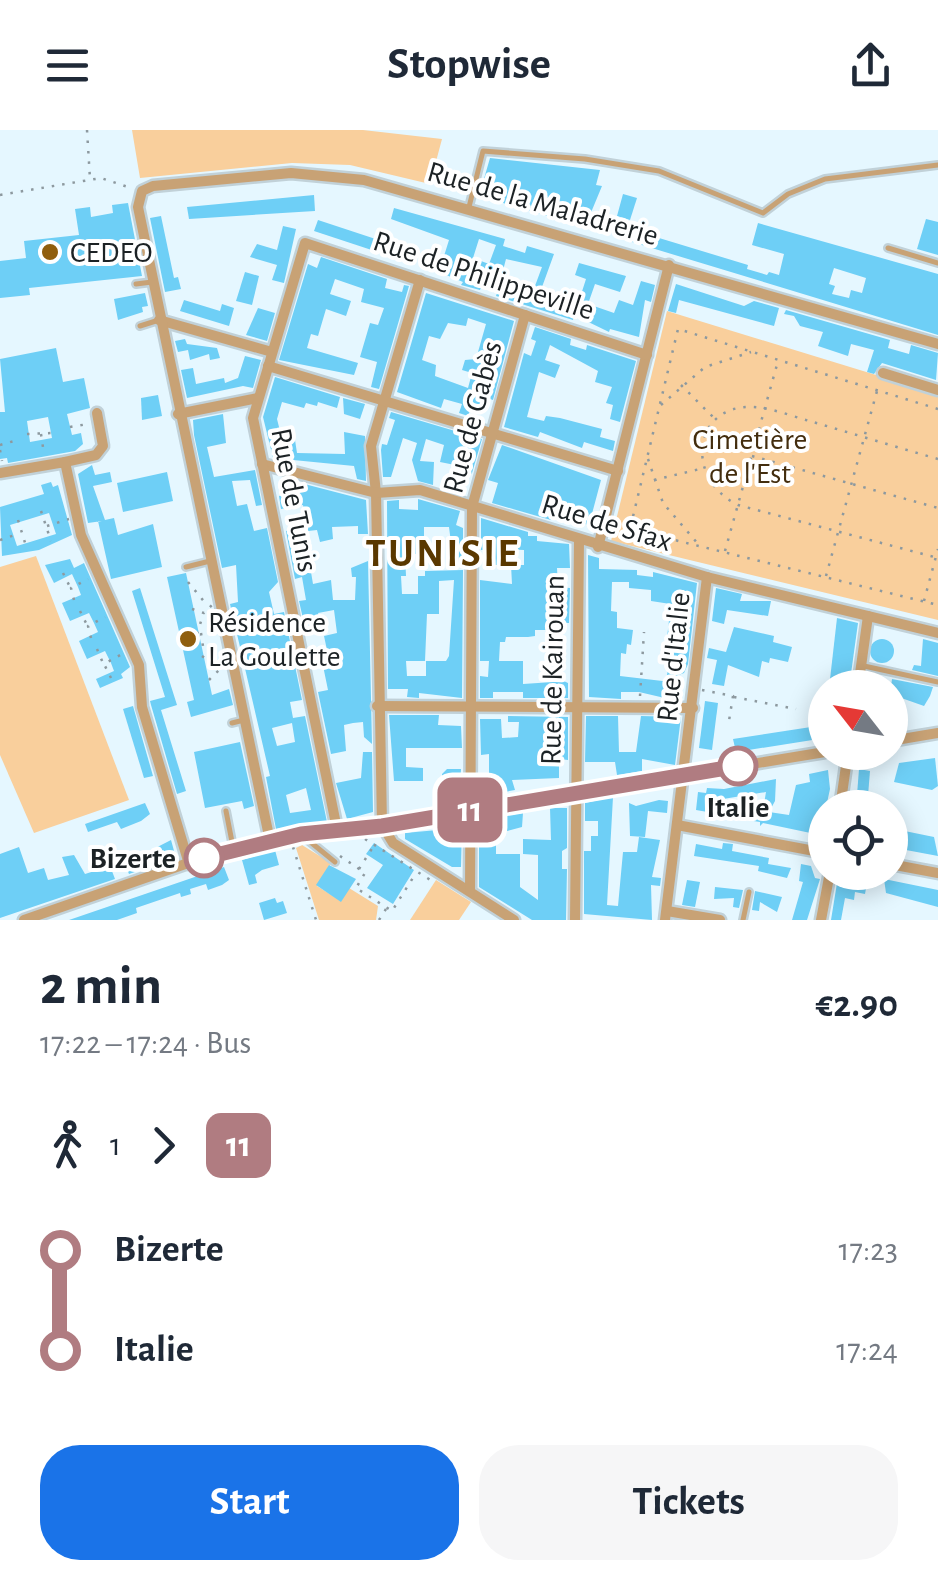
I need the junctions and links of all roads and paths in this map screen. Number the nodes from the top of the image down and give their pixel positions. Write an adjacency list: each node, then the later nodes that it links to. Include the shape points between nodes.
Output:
1 (87, 130): 3 (path)
2 (938, 165): 6 (lane, via 825,179 763,213 659,170 484,151)
3 (90, 180): 4 (path); 5 (path)
4 (142, 191): 6 (street, Rue de la Maladrerie, via 291,173 364,180); 12 (street, via 138,206)
5 (0, 195)
6 (469, 207): 10 (street, Rue de la Maladrerie)
7 (305, 243): 11 (street, Rue de Philippeville); 18 (street, Rue de Tunis)
8 (888, 248): 9 (lane)
9 (938, 262)
10 (670, 265): 17 (street, Rue de la Maladrerie); 20 (street)
11 (420, 280): 14 (street, Rue de Philippeville); 28 (street)
12 (152, 282): 13 (lane); 15 (street)
13 (136, 284)
14 (525, 316): 20 (street, Rue de Philippeville); 37 (street, Rue de Gabès)
15 (159, 320): 16 (lane); 18 (street); 33 (street)
16 (140, 326)
17 (938, 344)
18 (272, 352): 22 (street, Rue de Tunis)
19 (752, 352): 21 (path); 24 (path, via 705,366); 29 (path, via 678,329)
20 (647, 355): 51 (street)
21 (778, 360): 25 (path); 30 (path)
22 (268, 366): 27 (street, Rue de Tunis); 28 (street)
23 (882, 373): 26 (street)
24 (680, 384): 29 (path); 34 (path)
25 (877, 390): 31 (path); 41 (path)
26 (938, 390)
27 (258, 398): 33 (street); 48 (street, Rue de Tunis, via 253,418)
28 (384, 402): 37 (street); 55 (street, via 371,446)
29 (660, 406): 44 (path)
30 (765, 408): 34 (path, via 731,411); 41 (path); 45 (path)
31 (938, 409)
32 (97, 413): 47 (street, via 103,446 96,455)
33 (178, 414): 74 (street)
34 (716, 420): 50 (path, via 703,443)
35 (84, 424): 36 (path)
36 (70, 427)
37 (494, 431): 51 (street); 57 (street, Rue de Gabès)
38 (27, 434): 39 (path)
39 (40, 434): 40 (path); 49 (path)
40 (53, 434)
41 (864, 437): 46 (path); 54 (path)
42 (14, 441): 43 (path)
43 (0, 447): 52 (path)
44 (648, 456): 53 (path); 69 (path, via 630,529)
45 (752, 456): 54 (path); 56 (path)
46 (938, 459)
47 (65, 462): 49 (street); 60 (street)
48 (262, 464): 55 (street, Rue de Sfax); 126 (street, Rue de Tunis)
49 (46, 466): 52 (street)
50 (702, 468): 53 (path); 56 (path, via 719,496)
51 (618, 470): 70 (street)
52 (2, 473)
53 (653, 480): 69 (path)
54 (852, 484): 58 (path); 63 (path)
55 (376, 493): 57 (street, Rue de Sfax, via 420,490); 108 (street)
56 (738, 505): 63 (path); 72 (path)
57 (472, 506): 67 (street, Rue de Sfax); 107 (street, Rue de Gabès)
58 (938, 508)
59 (41, 510): 62 (path)
60 (77, 516): 62 (path); 77 (street)
61 (18, 520): 64 (path)
62 (46, 526): 66 (path)
63 (839, 532): 73 (path); 79 (path)
64 (20, 534): 65 (path); 68 (path)
65 (0, 540)
66 (51, 541)
67 (579, 541): 70 (street, Rue de Sfax); 109 (street, Rue de Kairouan)
68 (26, 546)
69 (700, 546): 72 (path)
70 (598, 547): 78 (street, Rue de Sfax)
71 (938, 549): 73 (path)
72 (724, 552): 79 (path)
73 (937, 557): 83 (path)
74 (210, 561): 75 (lane); 84 (street)
75 (186, 568)
76 (63, 573): 81 (path)
77 (98, 574): 81 (path); 88 (street)
78 (707, 578): 90 (street, Rue de Sfax); 105 (street, Rue d'Italie)
79 (826, 578): 83 (path)
80 (188, 582): 84 (path)
81 (70, 588): 82 (path)
82 (74, 600)
83 (924, 602): 85 (path)
84 (213, 604): 89 (path); 98 (street)
85 (938, 605)
86 (192, 609): 89 (path)
87 (80, 611): 91 (path)
88 (116, 611): 91 (path); 95 (street)
89 (204, 613): 100 (path, via 203,655)
90 (868, 616): 93 (street, Rue de Sfax); 99 (street)
91 (88, 626): 94 (path)
92 (644, 632): 110 (path)
93 (938, 633)
94 (91, 638)
95 (132, 648): 97 (path); 135 (street, via 142,707)
96 (97, 649): 97 (path)
97 (104, 664): 102 (path)
98 (232, 665): 100 (path); 113 (street)
99 (861, 665): 101 (street); 104 (lane)
100 (219, 668): 103 (path)
101 (860, 670)
102 (110, 678)
103 (209, 680)
104 (938, 682)
105 (695, 688): 106 (path); 111 (street, Rue d'Italie)
106 (733, 696): 112 (path); 115 (path)
107 (469, 705): 108 (street); 109 (street); 121 (street, Rue de Gabès)
108 (377, 706): 124 (street)
109 (576, 706): 110 (street); 120 (street, Rue de Kairouan)
110 (640, 707): 111 (street)
111 (693, 708): 119 (street, Rue d'Italie)
112 (796, 709)
113 (244, 720): 114 (lane); 129 (street)
114 (232, 723)
115 (728, 727)
116 (938, 733): 117 (street)
117 (908, 738)
118 (808, 755): 119 (street)
119 (685, 775): 120 (street); 123 (street, Rue d'Italie)
120 (576, 792): 121 (street); 150 (street, Rue de Kairouan)
121 (471, 810): 124 (street); 142 (street, Rue de Gabès)
122 (226, 811): 132 (lane)
123 (677, 825): 131 (street); 145 (street, Rue d'Italie)
124 (382, 826): 125 (street); 138 (street, via 393,843)
125 (352, 828): 126 (street); 130 (path)
126 (337, 829): 127 (street)
127 (301, 834): 128 (street); 134 (lane)
128 (288, 837): 129 (street); 147 (path)
129 (270, 841): 132 (street)
130 (374, 846): 137 (path); 139 (path)
131 (808, 849)
132 (234, 850): 135 (street)
133 (332, 851): 137 (path)
134 (335, 862)
135 (189, 864): 146 (street)
136 (908, 867): 140 (street)
137 (359, 869): 144 (path, via 365,873 356,888)
138 (439, 872): 139 (path, via 431,883); 142 (street)
139 (416, 873): 144 (path, via 392,911)
140 (938, 873)
141 (827, 890): 153 (street)
142 (470, 892): 149 (street, via 500,905)
143 (749, 892): 152 (lane)
144 (387, 908): 148 (path)
145 (666, 916): 151 (street)
146 (24, 920)
147 (316, 920)
148 (379, 920)
149 (514, 920)
150 (575, 920)
151 (720, 920)
152 (744, 920)
153 (821, 920)

